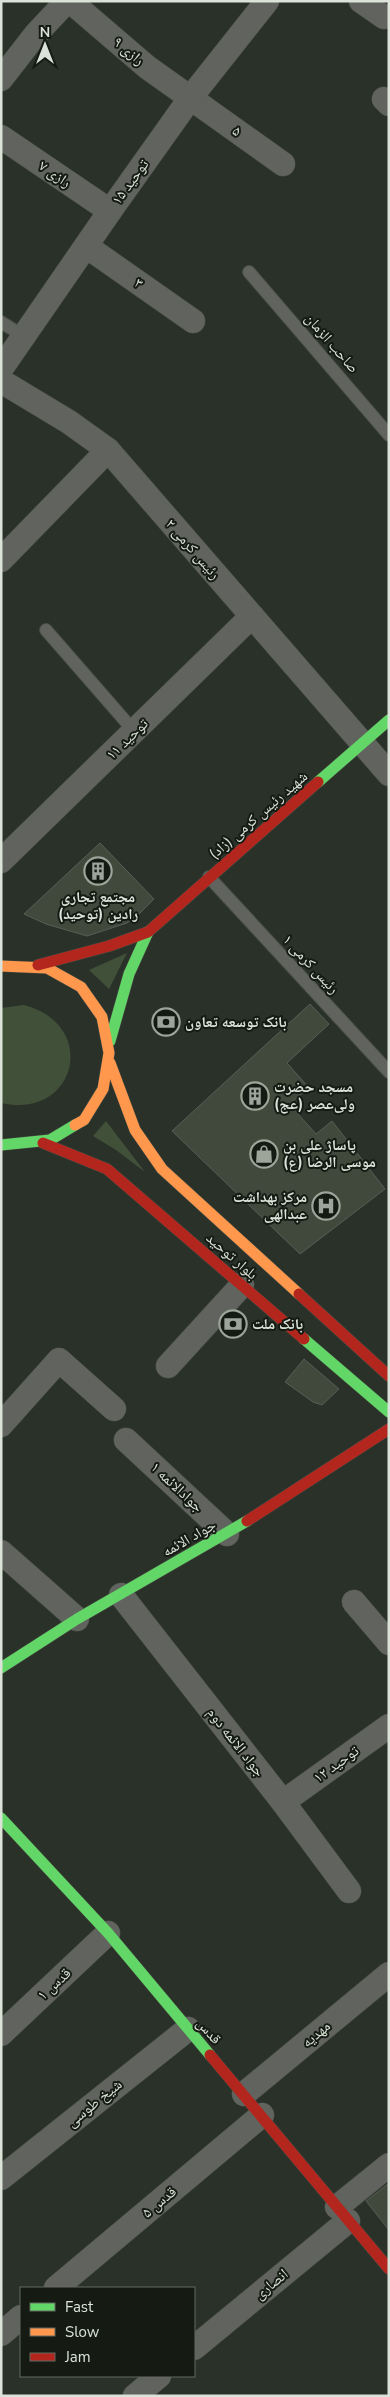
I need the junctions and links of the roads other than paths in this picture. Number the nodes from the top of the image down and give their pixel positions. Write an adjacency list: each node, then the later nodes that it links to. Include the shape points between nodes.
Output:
1 (68, 1): 5 (street, via 36,34); 6 (street, رازی ۹, via 147,67)
2 (267, 1): 6 (street, توحید ۱۵)
3 (361, 1): 4 (street)
4 (384, 17)
5 (1, 79)
6 (191, 97): 8 (street, ۵); 9 (street, توحید ۱۵)
7 (1, 137): 9 (street, رازی ۷)
8 (283, 164)
9 (110, 211): 10 (street, توحید ۱۵)
10 (86, 246): 12 (street, ۳); 14 (street, توحید ۱۵)
11 (249, 272): 17 (lane, صاحب الزمان)
12 (193, 321)
13 (1, 322): 14 (lane)
14 (25, 336): 15 (street, توحید ۱۵)
15 (1, 369)
16 (1, 381): 18 (street, رئیس کرمی ۲)
17 (389, 435)
18 (108, 450): 19 (street); 20 (street, رئیس کرمی ۲)
19 (1, 560)
20 (252, 616): 23 (street, توحید ۱۱); 24 (street, رئیس کرمی ۲)
21 (46, 630): 23 (lane)
22 (389, 720): 24 (main road, شهید رئیس کرمی (زاد))
23 (134, 731): 26 (street, توحید ۱۱)
24 (362, 744): 25 (street, رئیس کرمی ۲); 27 (main road, شهید رئیس کرمی (زاد))
25 (389, 774)
26 (1, 860)
27 (209, 877): 28 (main road, شهید رئیس کرمی (زاد)); 33 (lane, رئیس کرمی ۱)
28 (148, 932): 29 (main road); 31 (main road, via 129,974)
29 (38, 965): 30 (main road); 31 (main road, via 59,972 77,984 93,1001 104,1020)
30 (1, 966)
31 (110, 1041): 32 (main road)
32 (110, 1063): 34 (main road, via 106,1085 82,1122); 38 (main road, بلوار توحید, via 135,1130 162,1169)
33 (389, 1072)
34 (43, 1144): 35 (main road); 36 (main road, بلوار توحید, via 107,1169)
35 (1, 1145)
36 (242, 1284): 37 (street); 40 (main road, بلوار توحید)
37 (168, 1366)
38 (389, 1376)
39 (114, 1409): 41 (street, via 59,1360)
40 (389, 1412)
41 (1, 1425)
42 (389, 1428): 44 (main road, جواد الائمه)
43 (126, 1440): 44 (street, جوادالائمه ۱)
44 (227, 1534): 46 (main road, جواد الائمه)
45 (1, 1552): 48 (street)
46 (120, 1595): 48 (main road, جواد الائمه); 53 (street, جواد الائمه دوم)
47 (354, 1602): 49 (street)
48 (77, 1618): 50 (main road, جواد الائمه)
49 (389, 1643)
50 (6, 1665): 51 (main road, جواد الائمه)
51 (1, 1674)
52 (389, 1726): 53 (street, توحید ۱۲)
53 (283, 1802): 55 (street, جواد الائمه دوم)
54 (1, 1818): 56 (main road, قدس)
55 (349, 1891)
56 (108, 1934): 58 (main road, قدس); 59 (street, قدس ۱)
57 (389, 1974): 60 (street, مهدیه)
58 (188, 2029): 60 (main road, قدس); 63 (street, شیخ طوسی)
59 (1, 2034)
60 (244, 2094): 61 (main road, قدس)
61 (262, 2116): 64 (main road, قدس); 66 (street, قدس ۵)
62 (389, 2165): 64 (street, انصاری)
63 (1, 2178)
64 (342, 2214): 65 (main road, قدس); 69 (street, انصاری)
65 (389, 2269)
66 (57, 2287)
67 (20, 2318): 68 (street)
68 (1, 2334)
69 (195, 2347)
70 (158, 2377): 71 (street)
71 (135, 2396)

